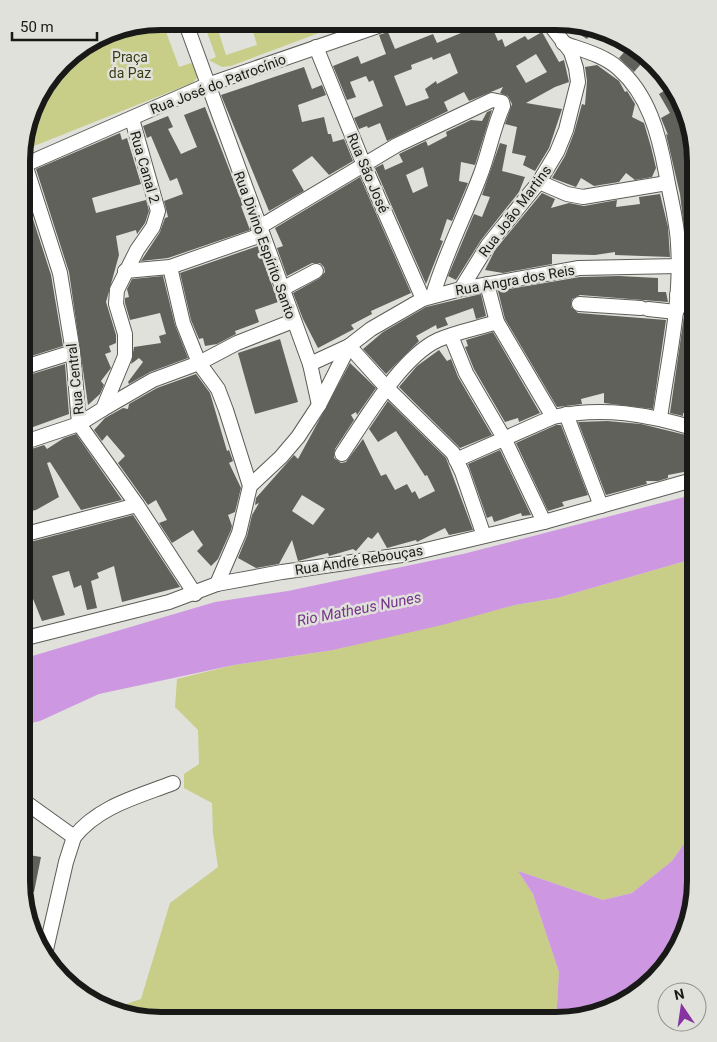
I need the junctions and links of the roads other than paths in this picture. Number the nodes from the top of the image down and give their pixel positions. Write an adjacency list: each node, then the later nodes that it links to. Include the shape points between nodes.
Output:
1 (187, 30): 6 (street, Rua Divino Espírito Santo)
2 (366, 30): 5 (street, Rua José do Patrocínio)
3 (554, 30): 4 (street, Rua João Martins)
4 (563, 43): 11 (street, Rua João Martins, via 571,52 576,68 575,102 558,152); 12 (street, via 595,54 617,67 632,82 657,132)
5 (316, 47): 6 (street, Rua José do Patrocínio); 9 (street, Rua São José)
6 (208, 85): 7 (street, Rua José do Patrocínio); 13 (street, Rua Divino Espírito Santo)
7 (132, 119): 8 (street, Rua José do Patrocínio); 18 (street, Rua Canal 2, via 158,211 153,228)
8 (30, 160)
9 (364, 165): 13 (street); 23 (street, Rua São José); 23 (street, via 397,145 492,100 502,102 481,174)
10 (30, 180): 31 (street, Rua Central, via 60,273)
11 (539, 182): 12 (street, via 583,197); 21 (street, Rua João Martins, via 488,245)
12 (667, 183): 15 (street, via 675,216)
13 (260, 231): 16 (street); 20 (street, Rua Divino Espírito Santo)
14 (687, 264): 15 (street, Rua Angra dos Reis)
15 (678, 266): 19 (street, Rua Angra dos Reis, via 579,268); 22 (street)
16 (170, 267): 18 (street); 32 (street, via 184,323)
17 (316, 270): 20 (street)
18 (125, 271): 37 (street, Rua Canal 2, via 117,290 116,304 124,334 125,356)
19 (487, 284): 21 (street, Rua Angra dos Reis); 28 (street)
20 (282, 289): 27 (street, Rua Divino Espírito Santo)
21 (461, 289): 23 (street, Rua Angra dos Reis)
22 (677, 295): 25 (street); 26 (street)
23 (428, 297): 30 (street, Rua Angra dos Reis, via 371,329)
24 (579, 304): 26 (street)
25 (687, 306)
26 (676, 312): 39 (street)
27 (293, 320): 32 (street); 33 (street, Rua Divino Espírito Santo)
28 (497, 322): 29 (street); 38 (street)
29 (451, 336): 35 (street, via 427,346); 42 (street, via 466,373)
30 (350, 346): 33 (street, Rua Angra dos Reis); 35 (street); 36 (street, Rua Angra dos Reis)
31 (73, 352): 34 (street); 40 (street, Rua Central)
32 (199, 363): 37 (street, via 153,380); 47 (street, via 221,396)
33 (310, 364): 36 (street, Rua Divino Espírito Santo)
34 (30, 365)
35 (386, 387): 44 (street); 45 (street, via 453,453)
36 (319, 405): 47 (street, Rua Angra dos Reis, via 281,457)
37 (104, 410): 40 (street)
38 (560, 416): 39 (street, via 614,411); 42 (street); 49 (street)
39 (660, 418): 41 (street)
40 (79, 424): 43 (street); 48 (street, Rua Central)
41 (687, 426)
42 (504, 438): 45 (street); 50 (street)
43 (30, 440)
44 (342, 454)
45 (456, 460): 52 (street)
46 (687, 482): 49 (street, Rua André Rebouças)
47 (250, 486): 53 (street, via 239,533)
48 (137, 505): 51 (street); 54 (street, Rua Central)
49 (600, 506): 50 (street, Rua André Rebouças)
50 (544, 522): 52 (street, Rua André Rebouças)
51 (30, 533)
52 (484, 536): 53 (street, Rua André Rebouças, via 409,554)
53 (217, 584): 54 (street, Rua André Rebouças)
54 (195, 594): 55 (street, Rua André Rebouças)
55 (30, 637)
56 (173, 783): 58 (street, via 101,813 86,822)
57 (30, 805): 58 (street)
58 (74, 837): 59 (street)
59 (47, 945)

